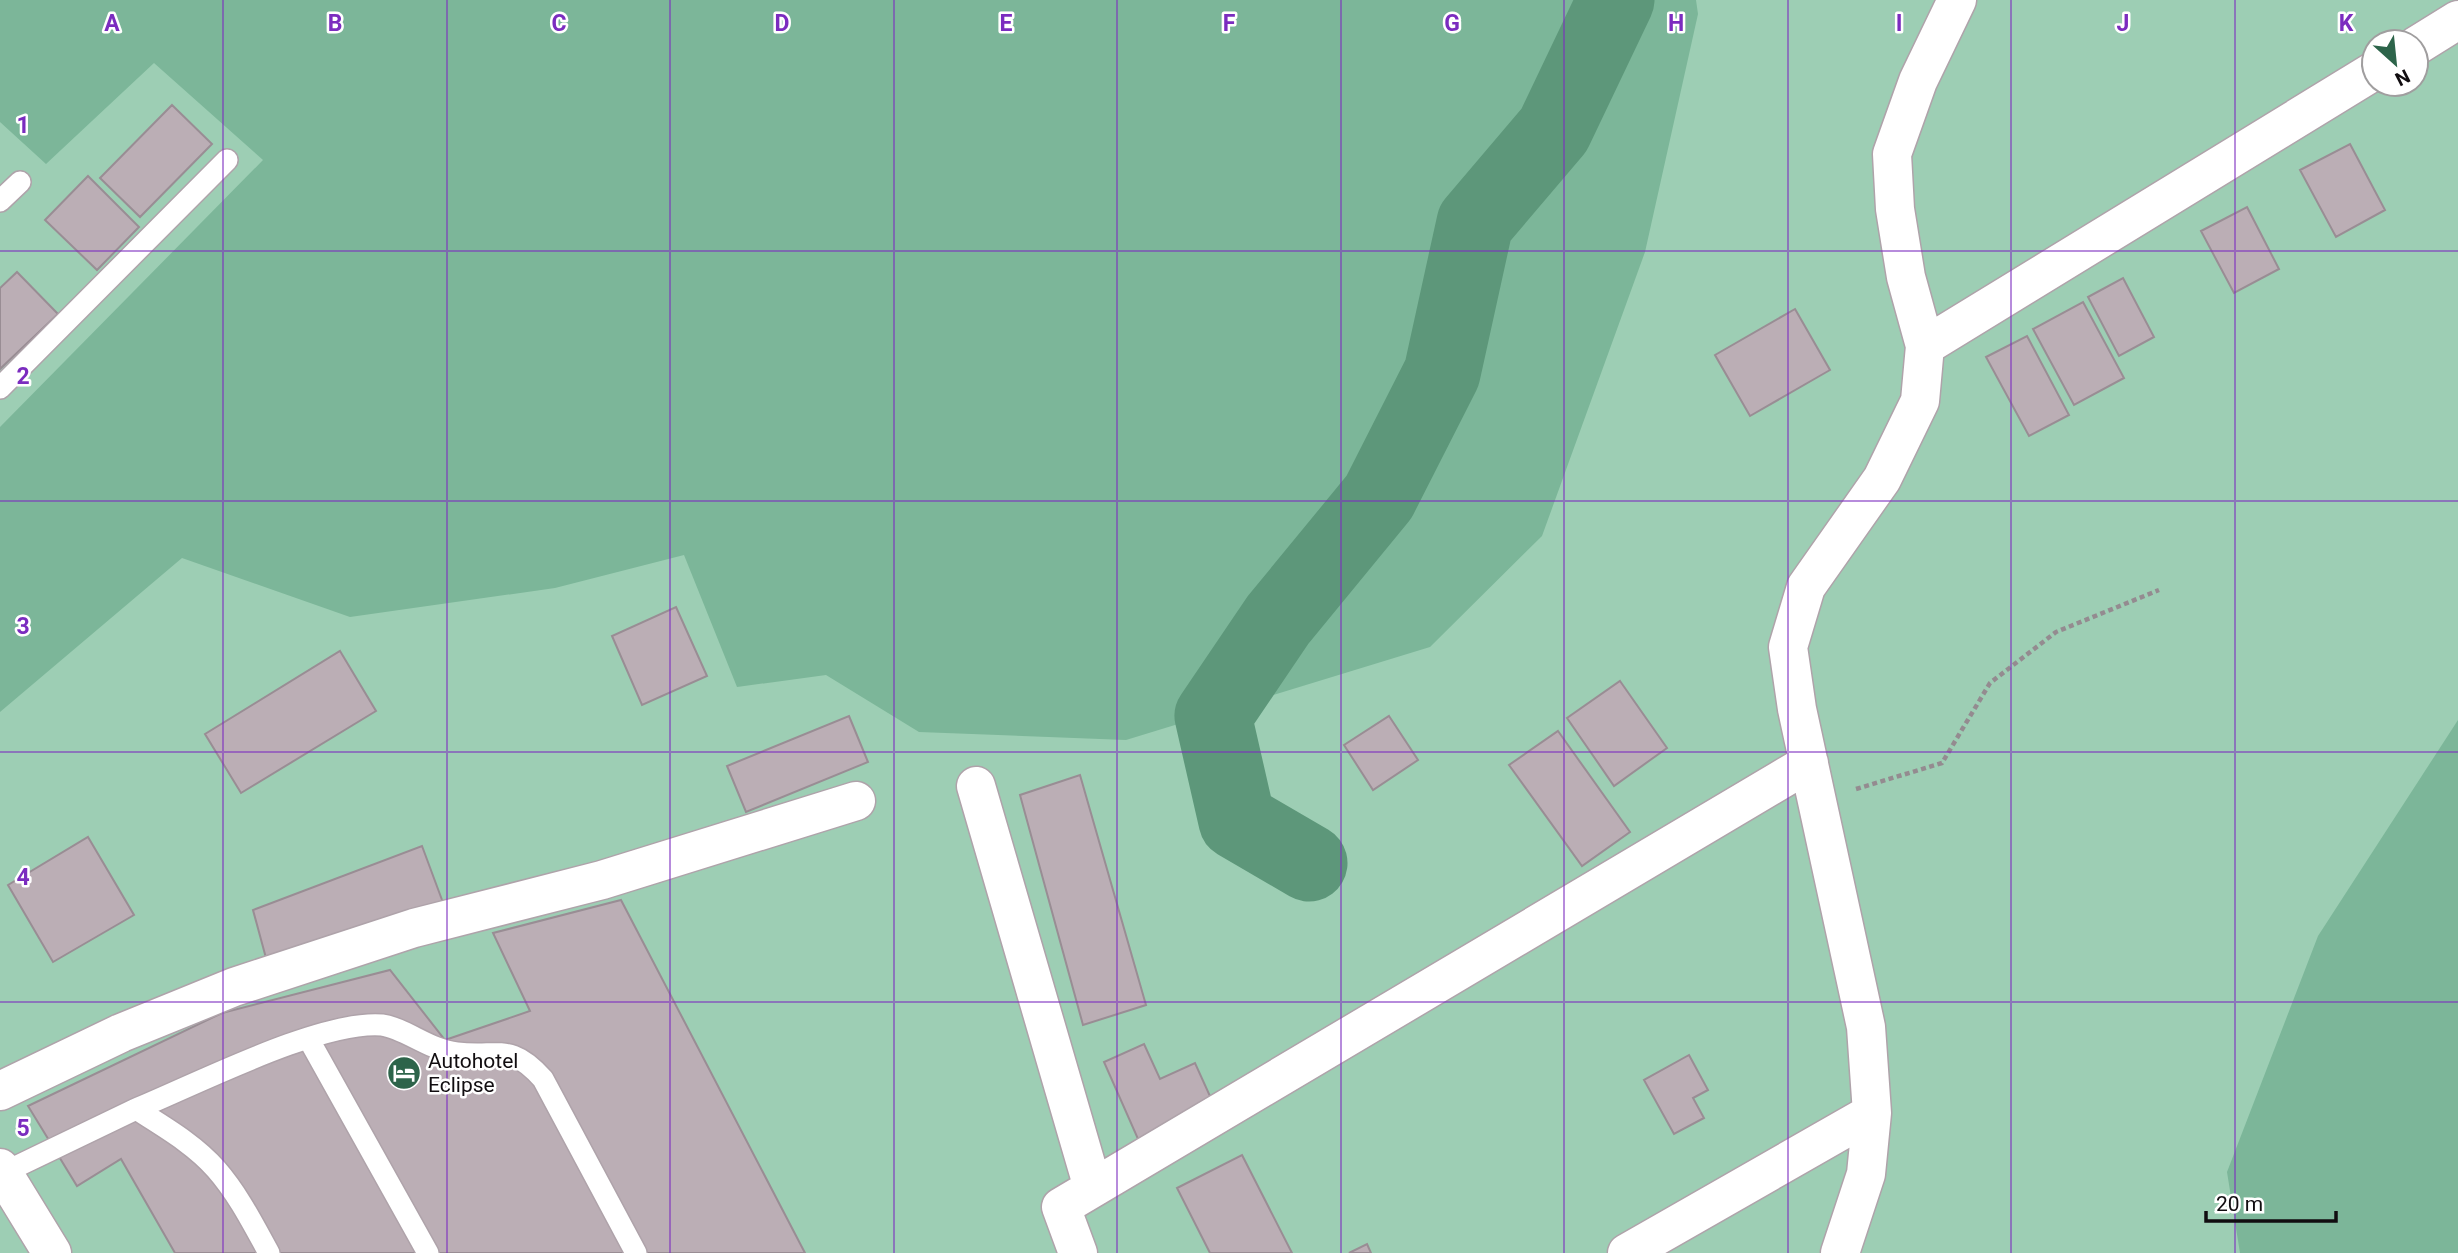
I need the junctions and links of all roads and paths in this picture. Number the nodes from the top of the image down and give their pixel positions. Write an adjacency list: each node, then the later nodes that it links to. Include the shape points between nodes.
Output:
1 (1957, 0): 8 (street, via 1918,80 1892,154 1906,276)
2 (2458, 20): 3 (street)
3 (2430, 37)
4 (2360, 80): 8 (street)
5 (226, 160): 9 (lane)
6 (20, 182): 7 (lane)
7 (0, 201)
8 (1925, 346): 11 (street, via 1920,401 1882,479 1806,587 1788,647)
9 (0, 388)
10 (2159, 590): 14 (path, via 2056,632 1990,683 1942,763)
11 (1809, 763): 14 (street); 20 (street)
12 (976, 786): 20 (street)
13 (856, 801): 16 (street, via 602,880 414,928 234,988 121,1033)
14 (1817, 801): 18 (street, via 1866,1027)
15 (308, 1038): 17 (lane); 23 (lane); 24 (lane, via 354,1025 386,1026 432,1049 458,1054 501,1052 527,1061 543,1079)
16 (0, 1091)
17 (136, 1110): 19 (lane); 22 (lane, via 186,1141 216,1168)
18 (1872, 1113): 26 (street); 27 (street, via 1866,1174)
19 (2, 1171): 21 (street)
20 (1093, 1188): 25 (street, via 1061,1207)
21 (52, 1253)
22 (269, 1253)
23 (428, 1253)
24 (636, 1253)
25 (1078, 1253)
26 (1627, 1253)
27 (1840, 1253)

